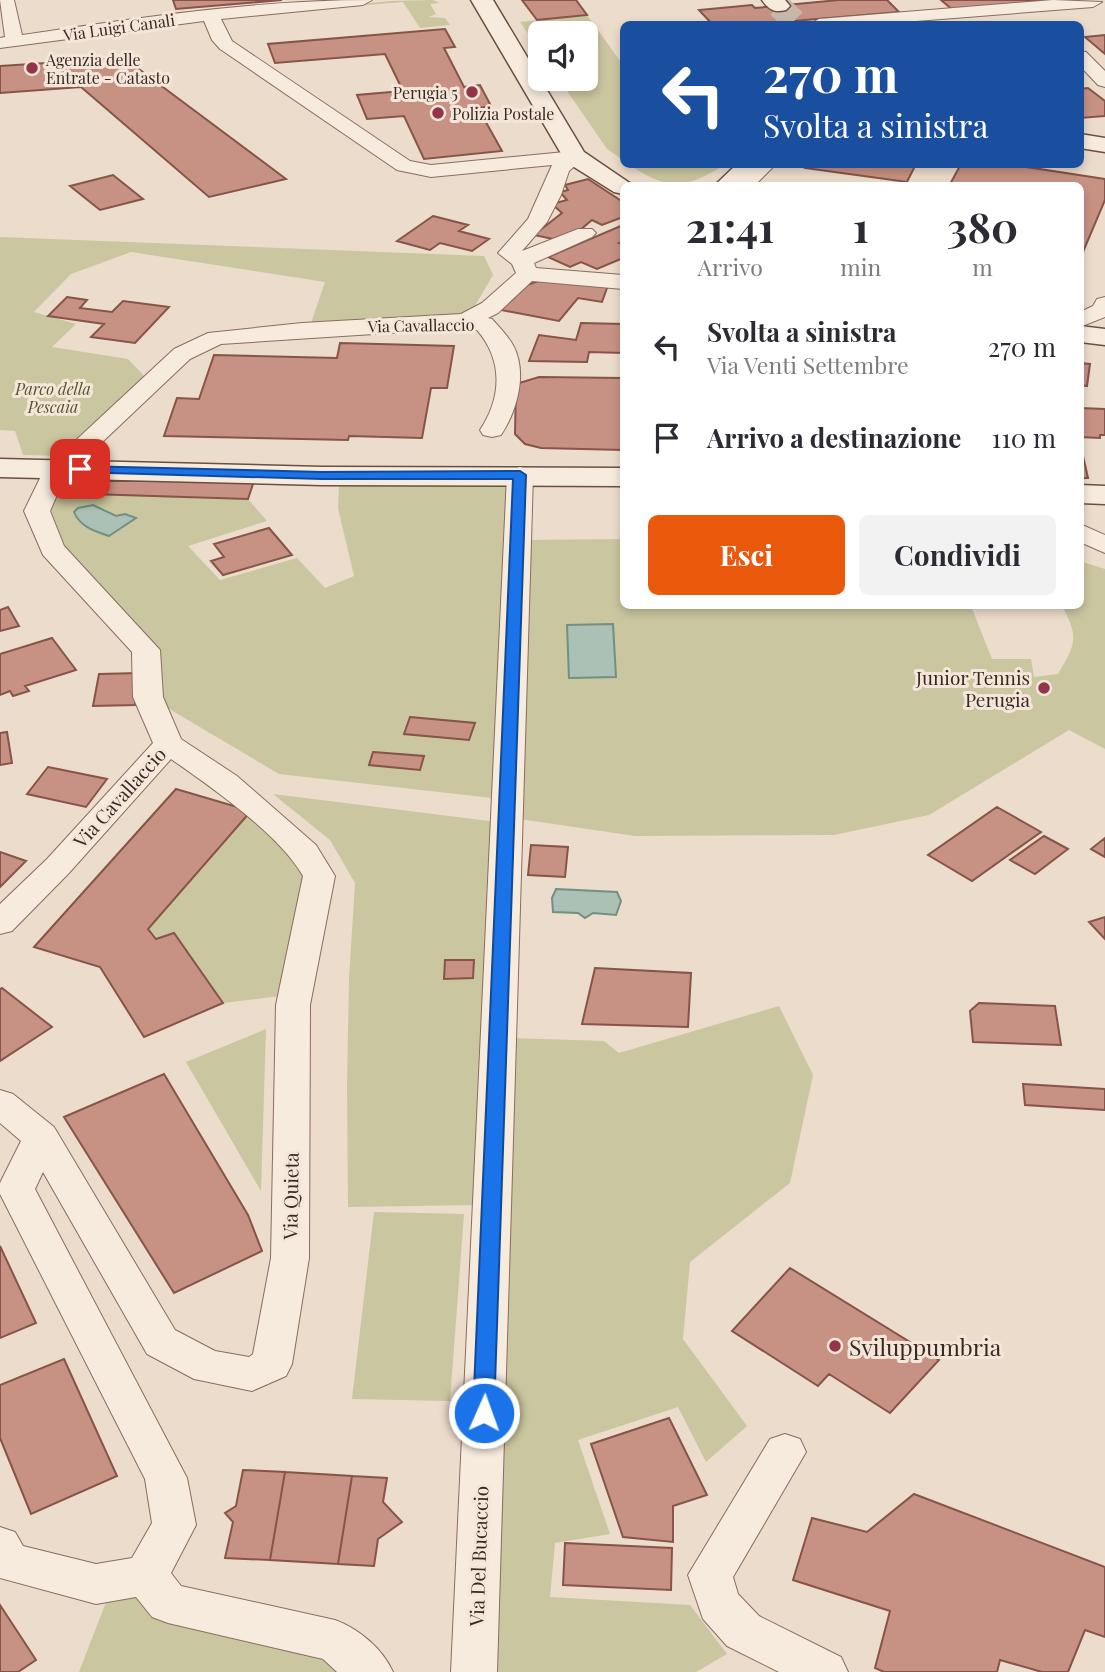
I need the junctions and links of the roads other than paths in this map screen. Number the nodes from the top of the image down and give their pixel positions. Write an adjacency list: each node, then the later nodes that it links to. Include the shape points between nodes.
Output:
1 (5, 0): 9 (street)
2 (363, 0): 5 (street, Via Luigi Canali)
3 (482, 0): 14 (main road)
4 (1093, 2): 7 (street)
5 (211, 14): 9 (street, Via Luigi Canali); 14 (street, via 226,45 404,166 431,171)
6 (1105, 18): 8 (street)
7 (859, 21)
8 (1074, 21)
9 (8, 42)
10 (1084, 60): 11 (street)
11 (1105, 81)
12 (1084, 142): 13 (main road)
13 (1105, 145)
14 (575, 157): 19 (main road); 21 (street, via 560,168)
15 (748, 168): 17 (main road)
16 (762, 168): 18 (street)
17 (731, 182)
18 (746, 182)
19 (620, 185)
20 (585, 233): 21 (street)
21 (519, 262): 22 (street, via 559,276); 25 (street, via 490,309)
22 (620, 282)
23 (1105, 304): 24 (street)
24 (1084, 318)
25 (475, 323): 28 (street, via 503,348 508,373 502,419); 36 (street, Via Cavallaccio, via 216,338 182,354 60,469 37,511 52,549 146,650 148,697)
26 (1084, 334): 27 (main road)
27 (1105, 337)
28 (492, 430)
29 (0, 468): 30 (main road, via 322,476)
30 (520, 475): 31 (main road); 44 (street, Via Del Bucaccio)
31 (620, 477)
32 (1084, 494): 33 (main road)
33 (1105, 495)
34 (1084, 534): 35 (street)
35 (1105, 545)
36 (168, 744): 37 (street, Via Cavallaccio); 39 (street, Via Quieta, via 226,783 305,852 319,876 293,1005 290,1258 272,1364 252,1374 208,1367 161,1342)
37 (0, 923)
38 (0, 1103): 39 (street, Via Quieta)
39 (41, 1138): 42 (street, via 16,1189 166,1478 174,1525)
40 (785, 1451): 45 (street, via 710,1575 719,1605 743,1631)
41 (0, 1546): 42 (street, via 9,1562 96,1584)
42 (146, 1576): 43 (street, via 168,1603 335,1641)
43 (370, 1672)
44 (474, 1672)
45 (825, 1672)

